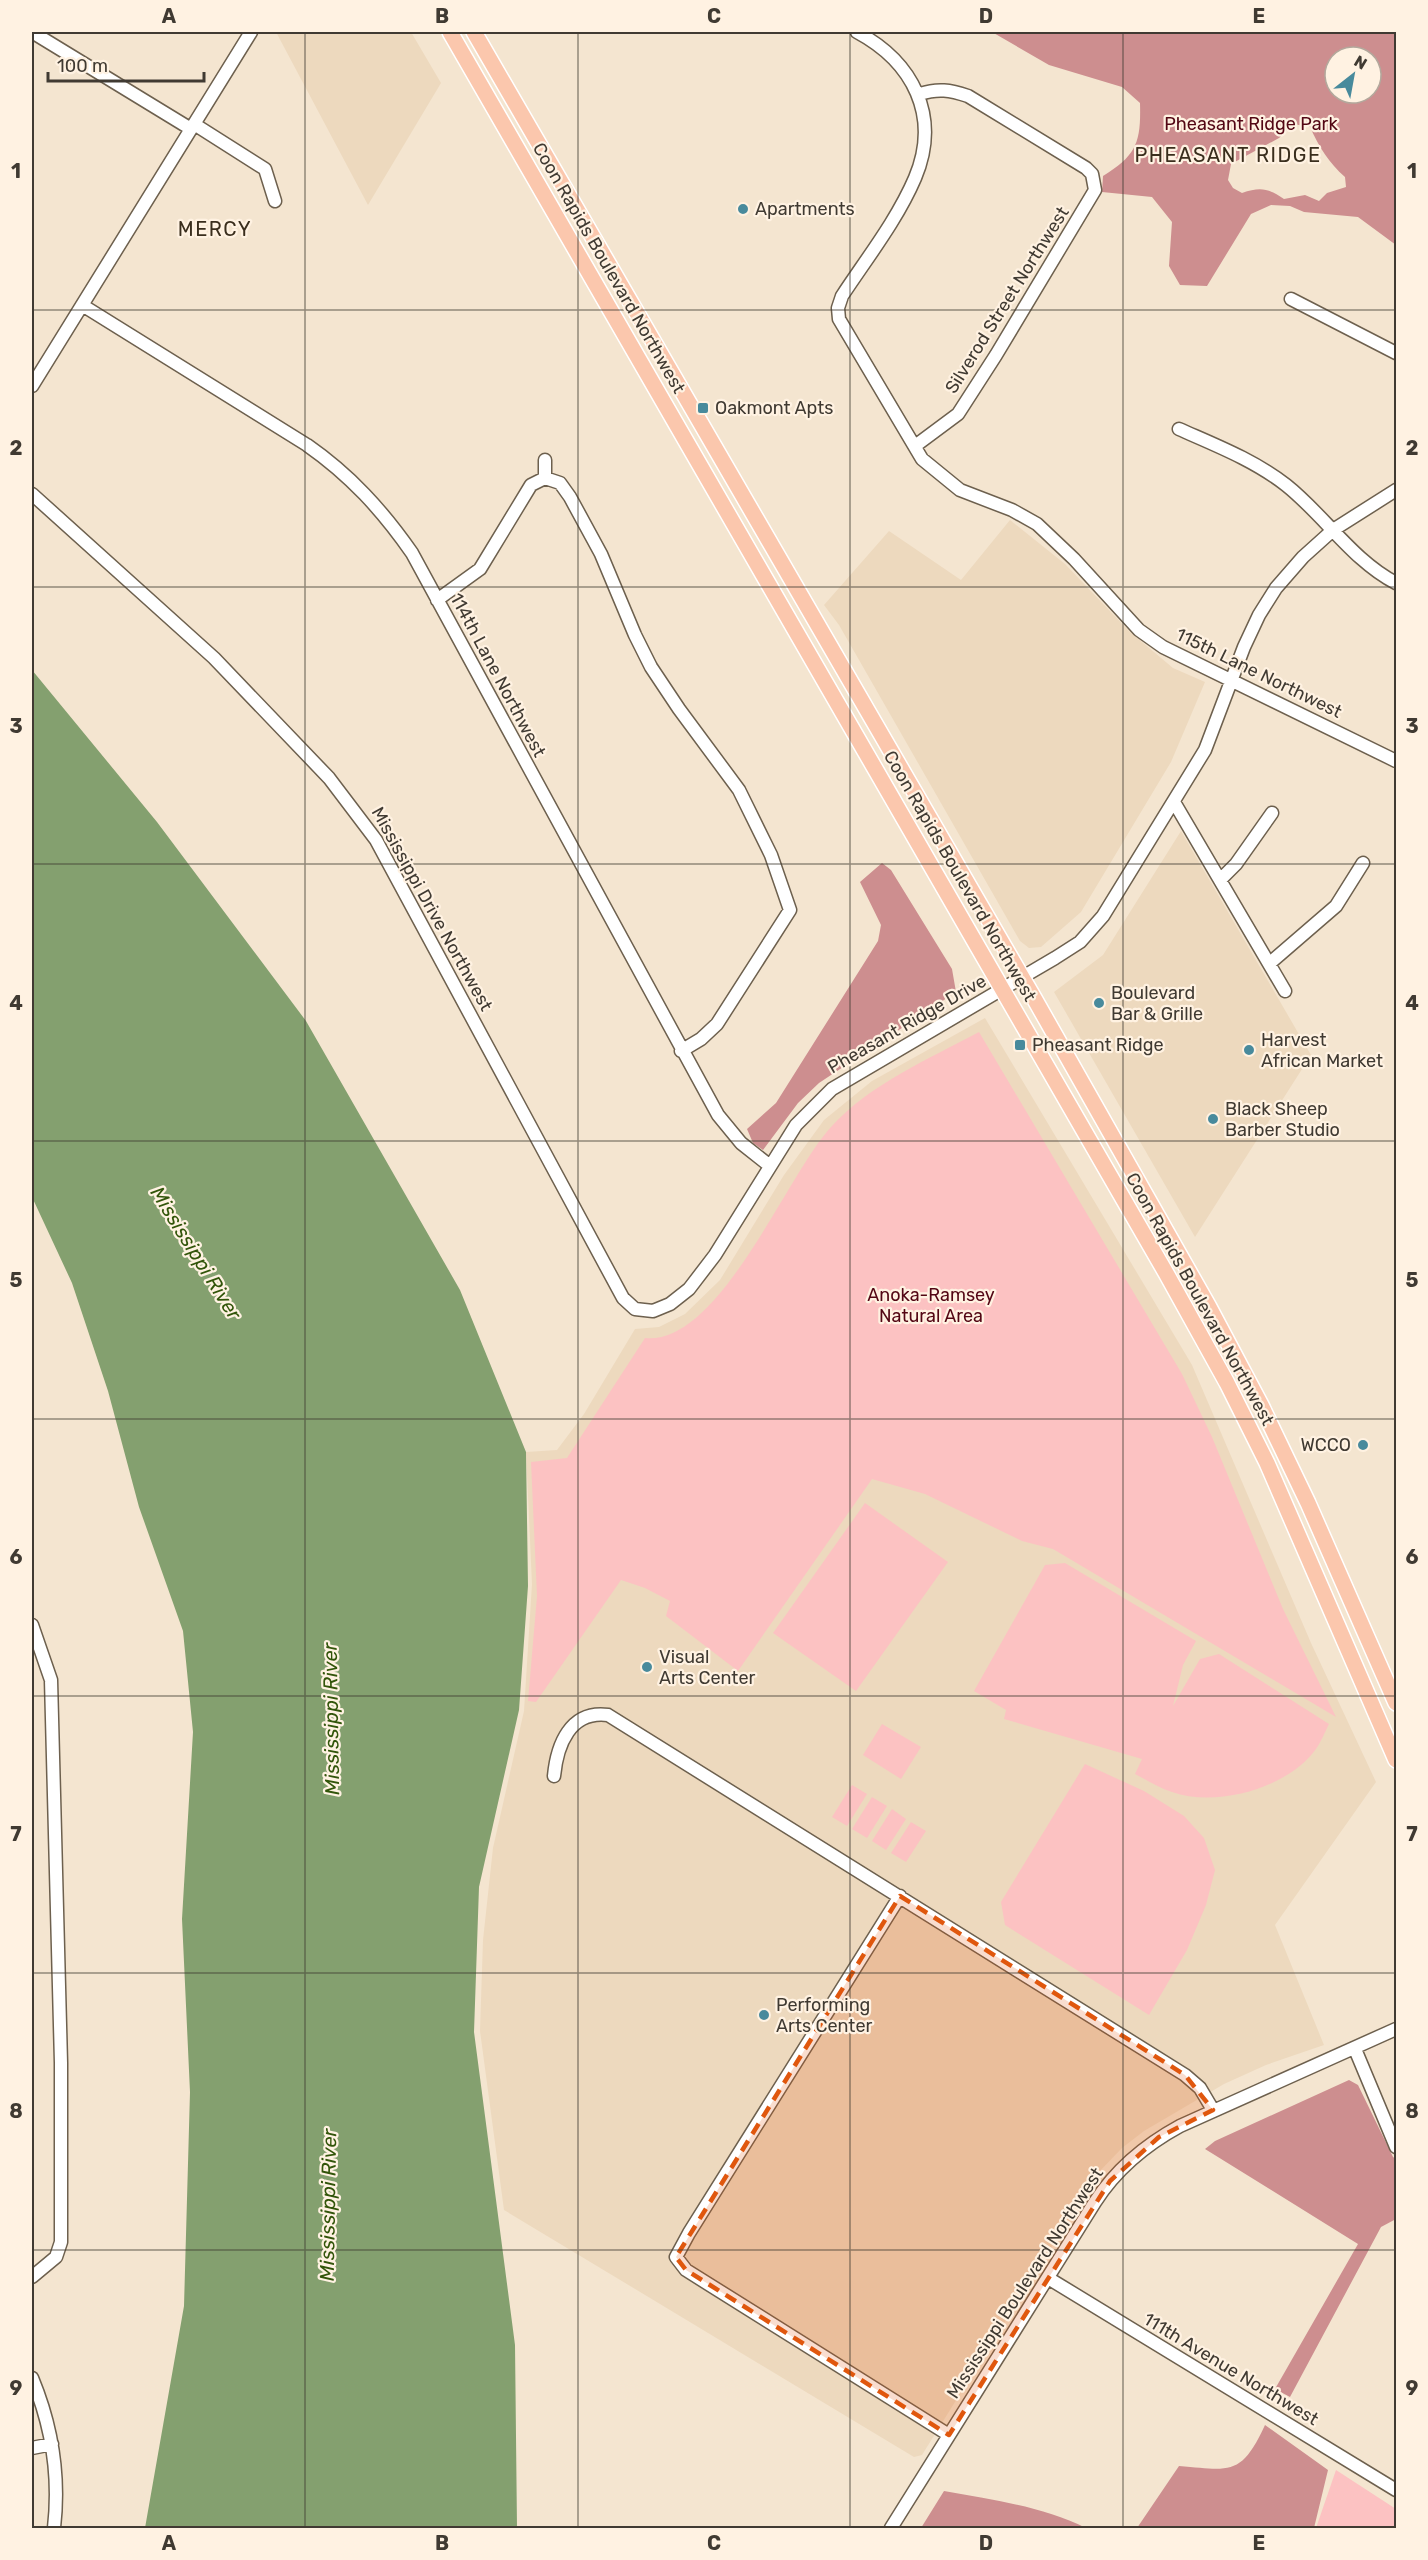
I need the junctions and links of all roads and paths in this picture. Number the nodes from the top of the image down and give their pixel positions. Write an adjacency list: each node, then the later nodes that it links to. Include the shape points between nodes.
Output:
1 (32, 32): 7 (street)
2 (251, 32): 7 (street)
3 (450, 32): 30 (main road, Coon Rapids Boulevard Northwest)
4 (474, 32): 29 (main road, Coon Rapids Boulevard Northwest)
5 (857, 32): 6 (street, via 900,62)
6 (920, 94): 14 (street, 115th Lane Northwest, via 924,144 915,178 838,308 840,319); 14 (street, Silverod Street Northwest, via 943,90 968,96 1086,168 1092,174 1095,190 958,414)
7 (192, 127): 8 (street, via 265,169); 10 (street)
8 (275, 201)
9 (1291, 299): 11 (street)
10 (82, 304): 12 (street); 21 (street, 114th Lane Northwest, via 278,426 342,471 383,512 412,553)
11 (1396, 353)
12 (32, 386)
13 (1179, 429): 19 (street, via 1270,474)
14 (915, 446): 22 (street, 115th Lane Northwest, via 922,459 960,490 1037,524 1139,630 1185,660)
15 (545, 460): 16 (street)
16 (545, 478): 21 (street, via 531,485 480,568); 32 (street, via 560,483 570,497 601,554 651,667 739,790 771,855 790,910 717,1024)
17 (1396, 490): 19 (street, Pheasant Ridge Drive)
18 (32, 494): 34 (street, Mississippi Drive Northwest, via 214,658 361,817 382,849)
19 (1333, 530): 20 (street, via 1376,571); 22 (street, Pheasant Ridge Drive, via 1303,557 1266,603)
20 (1396, 583)
21 (437, 600): 32 (street, 114th Lane Northwest)
22 (1231, 681): 23 (street, 115th Lane Northwest); 24 (street, Pheasant Ridge Drive, via 1205,750)
23 (1396, 761)
24 (1174, 801): 27 (street); 29 (street, Pheasant Ridge Drive, via 1094,927 1071,948)
25 (1272, 813): 27 (street)
26 (1363, 863): 28 (street, via 1336,906)
27 (1221, 879): 28 (street)
28 (1270, 963): 31 (street)
29 (1022, 978): 30 (street, Pheasant Ridge Drive); 36 (main road, Coon Rapids Boulevard Northwest, via 1261,1405 1332,1554)
30 (1003, 989): 33 (street, Pheasant Ridge Drive, via 832,1089 796,1125); 37 (main road, Coon Rapids Boulevard Northwest, via 1227,1383 1315,1569)
31 (1285, 991)
32 (681, 1051): 33 (street, 114th Lane Northwest, via 727,1128)
33 (770, 1166): 34 (street, Pheasant Ridge Drive, via 716,1255 683,1294 661,1309 646,1312 635,1309)
34 (623, 1298)
35 (32, 1625): 44 (street, via 51,1680 61,2063 61,2242 56,2257)
36 (1396, 1703)
37 (1396, 1760)
38 (554, 1776): 39 (street, via 559,1746 569,1729 595,1715 608,1715)
39 (900, 1896): 42 (street, via 1185,2075 1200,2088); 47 (street, via 676,2257 686,2270)
40 (1396, 2030): 41 (street, Mississippi Boulevard Northwest)
41 (1355, 2049): 42 (street, Mississippi Boulevard Northwest); 43 (street)
42 (1214, 2110): 45 (street, Mississippi Boulevard Northwest, via 1159,2137 1127,2163 1102,2192)
43 (1396, 2147)
44 (32, 2277)
45 (1048, 2278): 47 (street, Mississippi Boulevard Northwest); 50 (street, 111th Avenue Northwest)
46 (32, 2378): 48 (street)
47 (949, 2435): 52 (street, Mississippi Boulevard Northwest)
48 (51, 2444): 49 (street); 51 (street, via 57,2482)
49 (32, 2448)
50 (1396, 2490)
51 (54, 2529)
52 (891, 2529)

